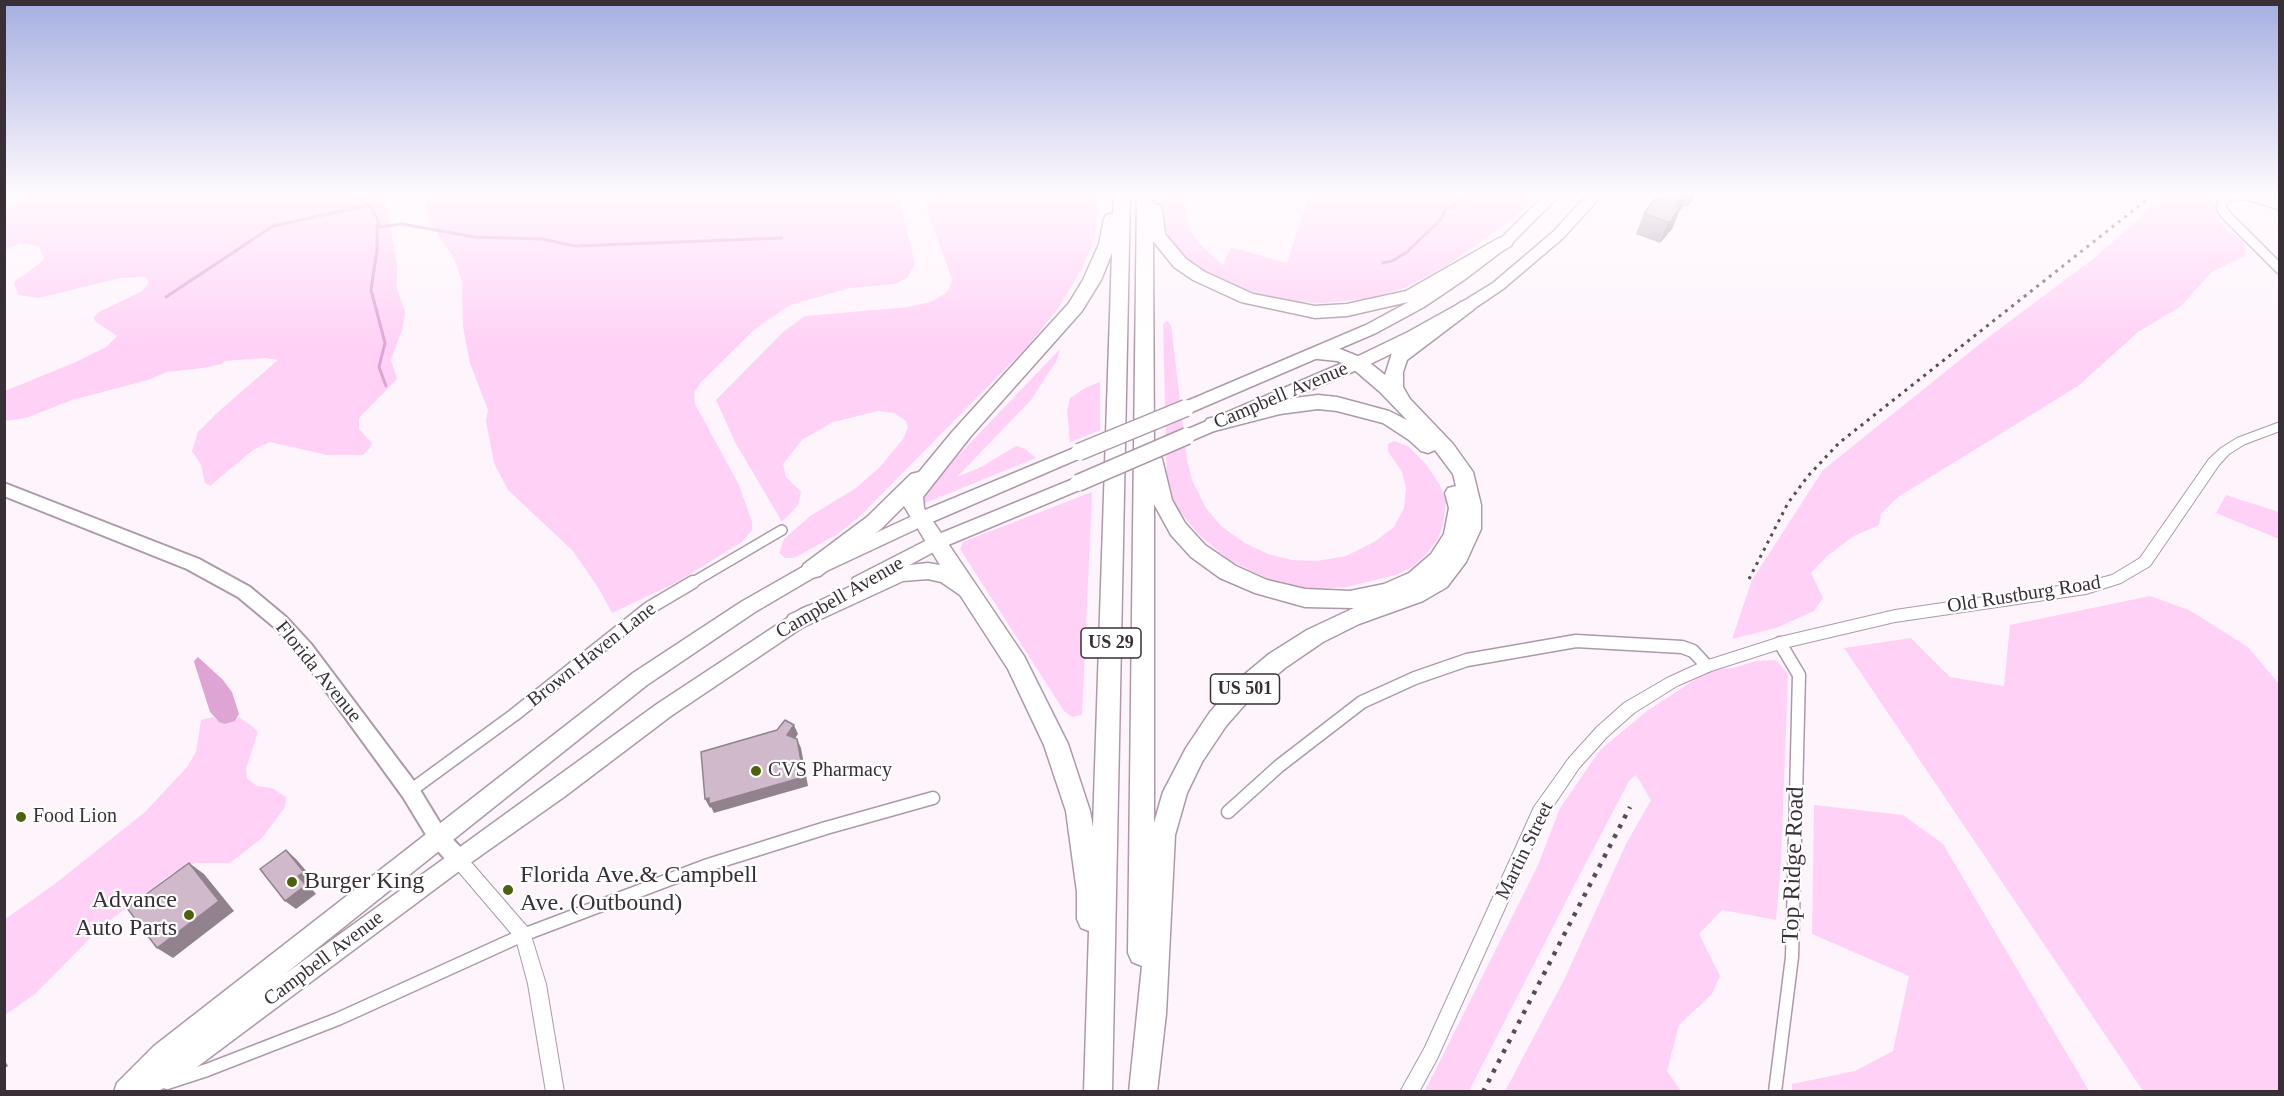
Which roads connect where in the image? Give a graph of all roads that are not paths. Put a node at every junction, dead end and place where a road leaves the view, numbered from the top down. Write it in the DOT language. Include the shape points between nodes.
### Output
graph roads {
  1 [pos="1107,245"];
  2 [pos="1121,245"];
  3 [pos="1145,245"];
  4 [pos="1165,245"];
  5 [pos="1500,245"];
  6 [pos="1501,245"];
  7 [pos="1547,245"];
  8 [pos="2256,245"];
  9 [pos="2280,269"];
  10 [pos="1467,306"];
  11 [pos="1315,354"];
  12 [pos="1358,363"];
  13 [pos="1144,408"];
  14 [pos="1408,409"];
  15 [pos="1214,424"];
  16 [pos="2280,426"];
  17 [pos="968,428"];
  18 [pos="4,489"];
  19 [pos="919,520"];
  20 [pos="782,530"];
  21 [pos="935,543"];
  22 [pos="812,570"];
  23 [pos="973,596"];
  24 [pos="797,621"];
  25 [pos="1780,643"];
  26 [pos="1707,666"];
  27 [pos="411,791"];
  28 [pos="933,798"];
  29 [pos="1228,812"];
  30 [pos="438,837"];
  31 [pos="458,859"];
  32 [pos="523,935"];
  33 [pos="126,1092"];
  34 [pos="132,1092"];
  35 [pos="139,1092"];
  36 [pos="555,1092"];
  37 [pos="1096,1092"];
  38 [pos="1142,1092"];
  39 [pos="1409,1092"];
  40 [pos="1775,1092"];
  1 -- 17 [label="highway" via="1076,306"];
  2 -- 37 [label="highway, US 29"];
  3 -- 13 [label="highway, US 29"];
  4 -- 5 [label="highway" via="1180,263 1199,276 1248,298 1315,312 1347,310 1411,296"];
  6 -- 11 [label="main road, Campbell Avenue" via="1419,303"];
  7 -- 10 [label="main road, Campbell Avenue / US 501"];
  8 -- 9 [label="street"];
  10 -- 12 [label="main road, Campbell Avenue"];
  10 -- 14 [label="highway, US 501" via="1399,357 1394,387"];
  11 -- 12 [label="highway" via="1340,355"];
  11 -- 19 [label="main road, Campbell Avenue, bridge"];
  12 -- 14 [label="highway"];
  12 -- 15 [label="main road, Campbell Avenue"];
  13 -- 15 [label="highway" via="1161,501 1178,529 1213,562 1263,587 1305,598 1350,600 1388,592 1417,579 1438,560 1454,536 1459,508 1442,460 1416,435 1389,418 1359,408 1318,402"];
  13 -- 38 [label="highway, US 29"];
  14 -- 38 [label="highway, US 501" via="1463,472 1471,505 1471,528 1459,556 1439,581 1415,595 1351,618 1277,661 1247,686 1194,755 1175,792 1163,835 1152,1014"];
  15 -- 21 [label="main road, Campbell Avenue, bridge"];
  16 -- 25 [label="street, Old Rustburg Road" via="2225,451 2145,562 2116,579 2086,588 1895,616"];
  17 -- 19 [label="highway" via="913,497"];
  17 -- 22 [label="highway" via="874,523"];
  18 -- 27 [label="main road, Florida Avenue" via="193,564 244,592 305,649"];
  19 -- 21 [label="highway"];
  19 -- 22 [label="main road, Campbell Avenue"];
  20 -- 27 [label="street, Brown Haven Lane" via="649,608"];
  21 -- 23 [label="highway"];
  21 -- 24 [label="main road, Campbell Avenue"];
  22 -- 30 [label="main road, Campbell Avenue" via="640,679"];
  23 -- 24 [label="highway" via="947,574 900,573"];
  23 -- 37 [label="highway" via="1016,663 1056,744 1078,811 1090,892"];
  24 -- 31 [label="main road, Campbell Avenue" via="664,710"];
  25 -- 26 [label="street, Old Rustburg Road"];
  25 -- 40 [label="street, Top Ridge Road" via="1798,675 1792,957"];
  26 -- 29 [label="street" via="1682,646 1576,641 1467,660 1362,702 1279,766"];
  26 -- 39 [label="street, Martin Street" via="1629,708 1574,763 1540,812 1431,1053"];
  27 -- 30 [label="main road, Florida Avenue"];
  28 -- 32 [label="street" via="705,866"];
  30 -- 31 [label="main road, Florida Avenue"];
  30 -- 33 [label="main road, Campbell Avenue" via="162,1054"];
  31 -- 32 [label="street, Florida Avenue"];
  31 -- 34 [label="main road, Campbell Avenue" via="181,1065"];
  32 -- 35 [label="street" via="338,1019"];
  32 -- 36 [label="street" via="537,984"];
}
